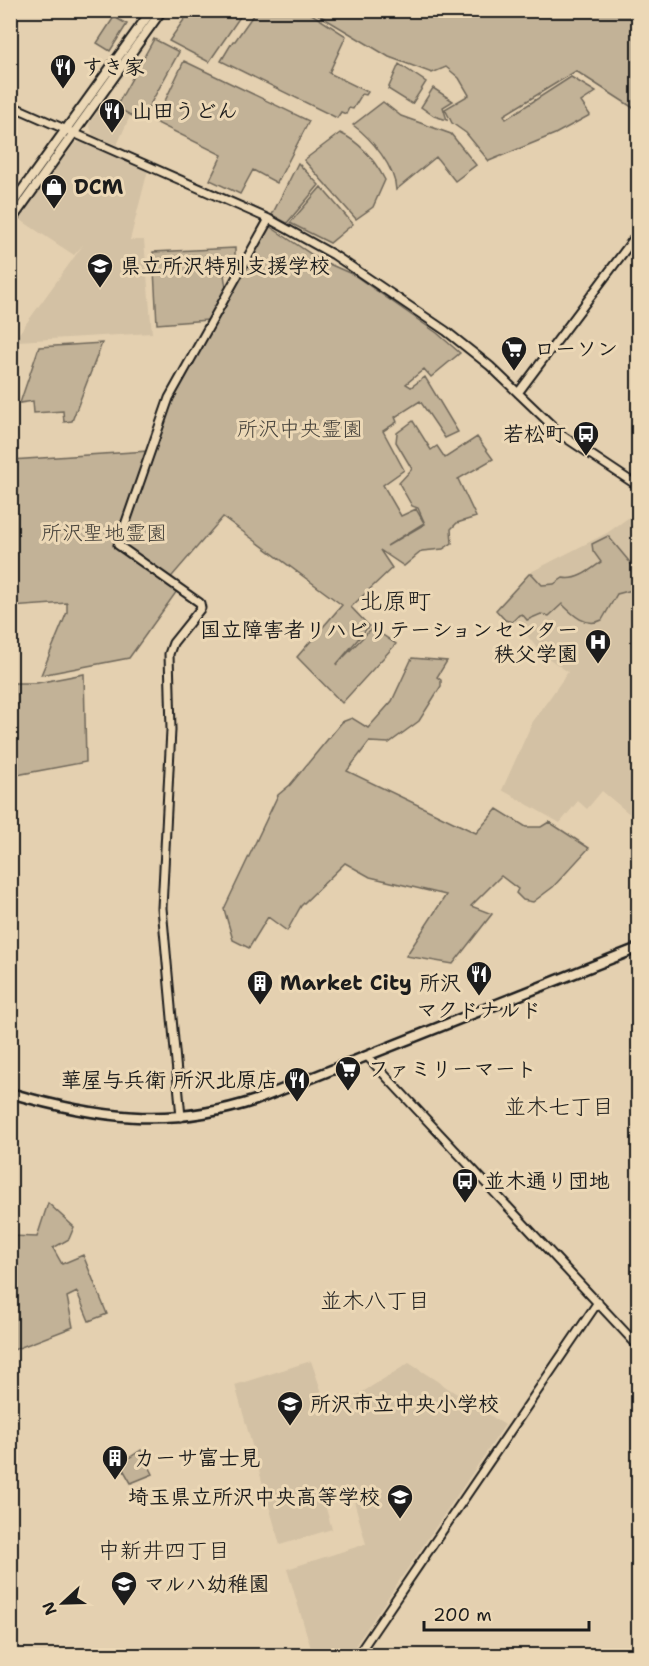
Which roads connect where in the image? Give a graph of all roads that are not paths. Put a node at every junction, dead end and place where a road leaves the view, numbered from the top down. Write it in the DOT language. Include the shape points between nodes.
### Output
graph roads {
  1 [pos="153,10"];
  2 [pos="162,10"];
  3 [pos="10,105"];
  4 [pos="66,130"];
  5 [pos="75,133"];
  6 [pos="10,207"];
  7 [pos="268,219"];
  8 [pos="10,222"];
  9 [pos="639,233"];
  10 [pos="518,393"];
  11 [pos="639,486"];
  12 [pos="639,948"];
  13 [pos="367,1056"];
  14 [pos="10,1093"];
  15 [pos="181,1117"];
  16 [pos="598,1302"];
  17 [pos="639,1346"];
  18 [pos="357,1656"];
  1 -- 4 [label="main road"];
  2 -- 5 [label="main road"];
  3 -- 4 [label="street"];
  4 -- 5 [label="street"];
  4 -- 6 [label="main road"];
  5 -- 7 [label="street"];
  5 -- 8 [label="main road"];
  7 -- 10 [label="street" via="350,265 446,331"];
  7 -- 15 [label="street" via="169,398 117,545 200,603 201,608 169,654 171,730 162,908"];
  9 -- 10 [label="street"];
  10 -- 11 [label="street" via="574,445"];
  12 -- 13 [label="main road"];
  13 -- 15 [label="main road" via="245,1104"];
  13 -- 16 [label="street"];
  14 -- 15 [label="main road" via="113,1117"];
  16 -- 17 [label="street"];
  16 -- 18 [label="street"];
}
